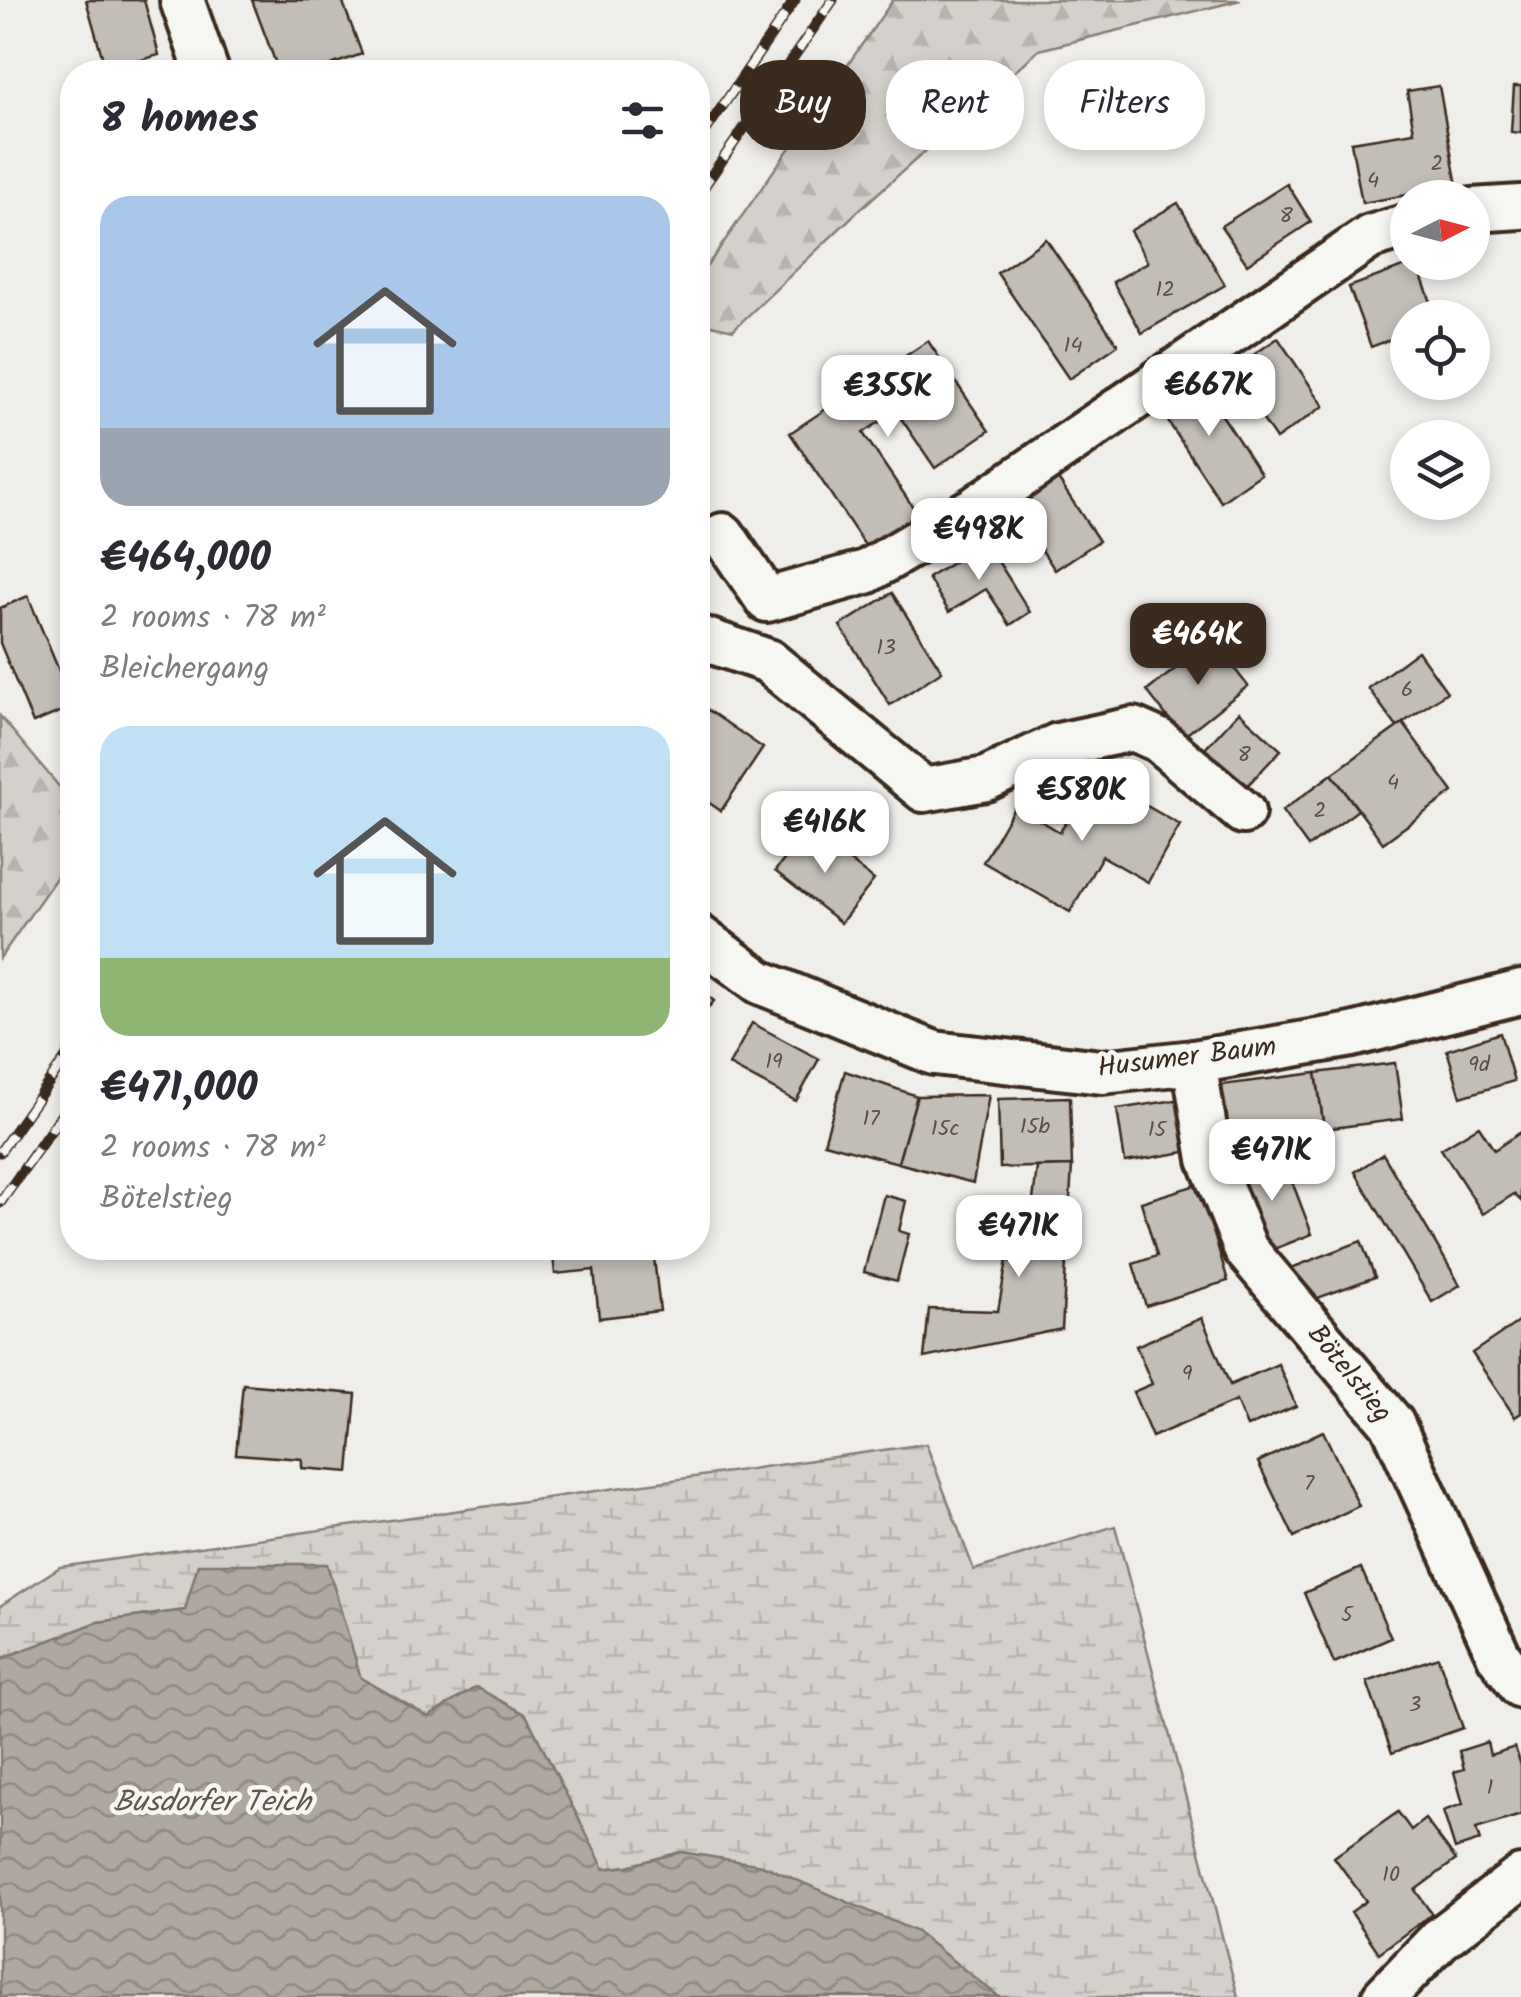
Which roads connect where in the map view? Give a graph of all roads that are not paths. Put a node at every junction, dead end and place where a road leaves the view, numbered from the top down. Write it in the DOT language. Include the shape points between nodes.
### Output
graph roads {
  1 [pos="182,0"];
  2 [pos="202,60"];
  3 [pos="1521,208"];
  4 [pos="1490,209"];
  5 [pos="1390,231"];
  6 [pos="722,535"];
  7 [pos="710,641"];
  8 [pos="1244,812"];
  9 [pos="710,945"];
  10 [pos="1521,992"];
  11 [pos="1194,1062"];
  12 [pos="1521,1686"];
  13 [pos="1521,1877"];
  14 [pos="1384,1997"];
  1 -- 2 [label="street"];
  3 -- 4 [label="street"];
  5 -- 6 [label="street" via="1370,237 975,508 866,572 767,600"];
  7 -- 8 [label="street" via="768,661 924,790 986,779 1058,745 1132,730 1158,740"];
  9 -- 11 [label="street, Husumer Baum" via="760,982 934,1053 1102,1072"];
  10 -- 11 [label="street, Husumer Baum" via="1352,1035"];
  11 -- 12 [label="street, Bötelstieg" via="1210,1158 1246,1250 1392,1423 1499,1656"];
  13 -- 14 [label="street" via="1440,1939"];
}
